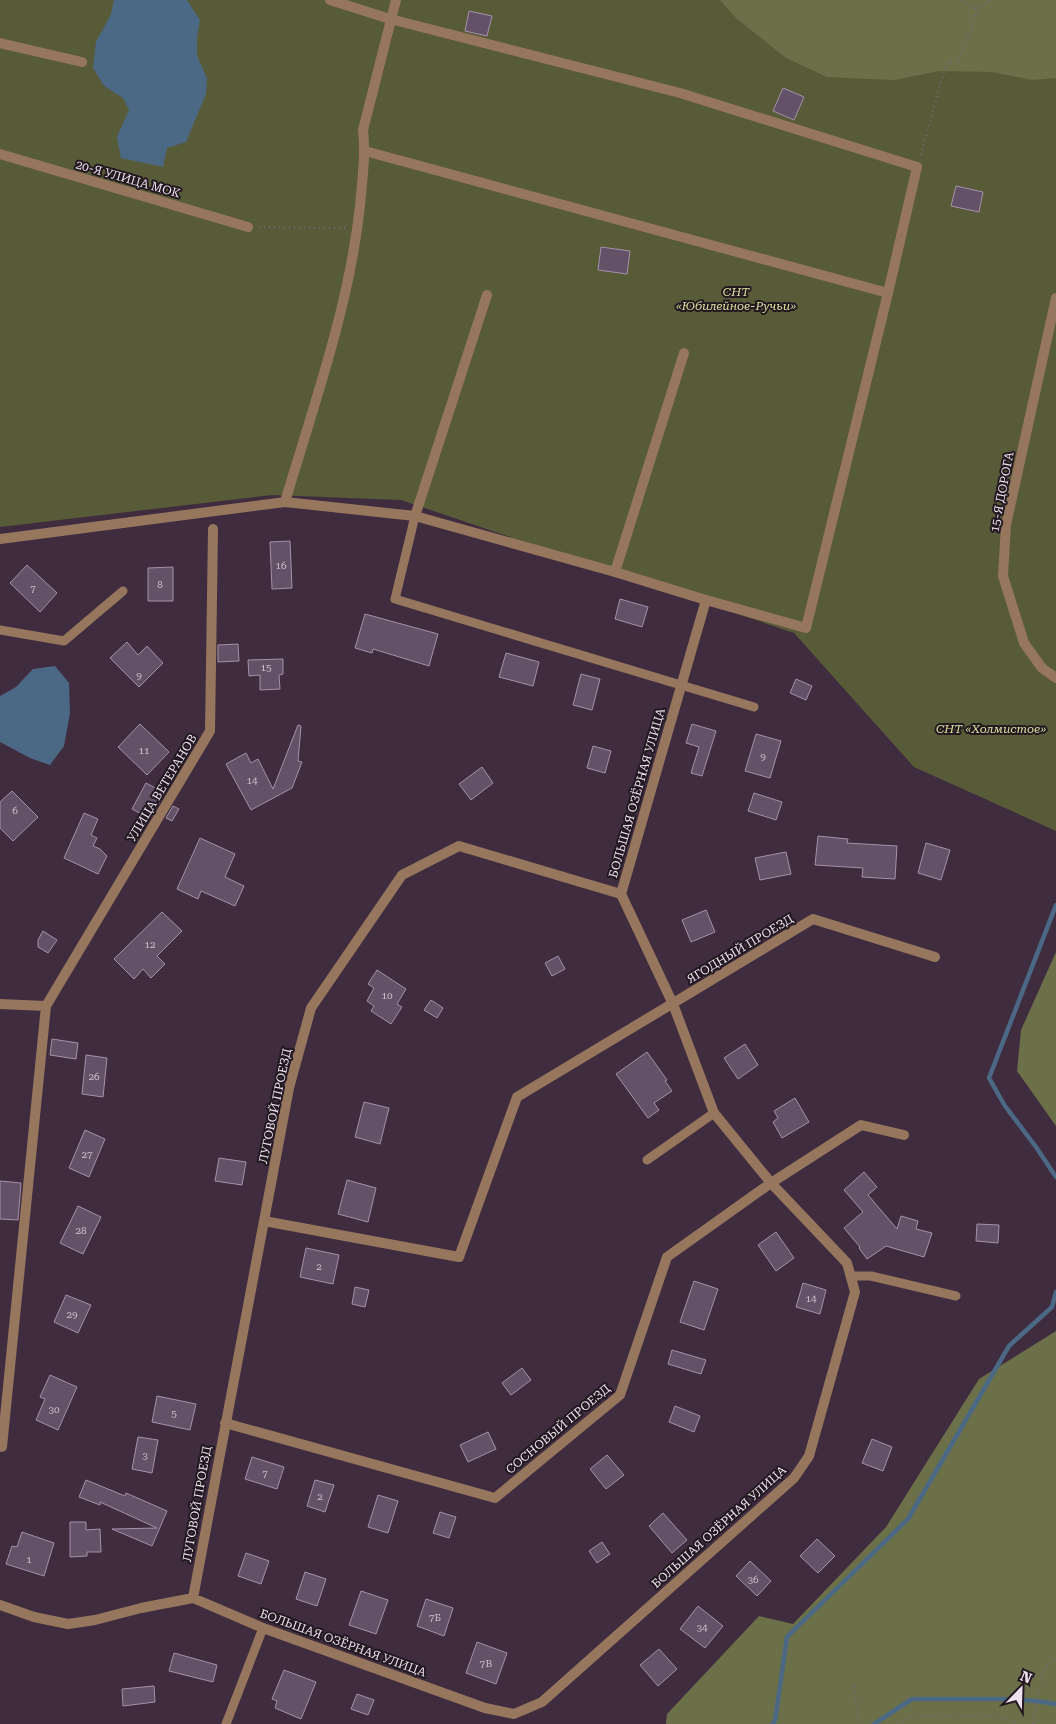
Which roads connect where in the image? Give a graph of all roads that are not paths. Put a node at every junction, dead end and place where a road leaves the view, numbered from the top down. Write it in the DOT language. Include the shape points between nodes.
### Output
graph roads {
  1 [pos="330,0"];
  2 [pos="396,0"];
  3 [pos="390,19"];
  4 [pos="0,43"];
  5 [pos="82,62"];
  6 [pos="366,151"];
  7 [pos="0,154"];
  8 [pos="248,227"];
  9 [pos="888,293"];
  10 [pos="487,295"];
  11 [pos="1056,298"];
  12 [pos="684,354"];
  13 [pos="285,502"];
  14 [pos="415,516"];
  15 [pos="213,529"];
  16 [pos="0,539"];
  17 [pos="615,572"];
  18 [pos="123,591"];
  19 [pos="706,600"];
  20 [pos="0,630"];
  21 [pos="1056,678"];
  22 [pos="681,686"];
  23 [pos="754,707"];
  24 [pos="621,894"];
  25 [pos="935,957"];
  26 [pos="0,1004"];
  27 [pos="673,1004"];
  28 [pos="46,1006"];
  29 [pos="714,1113"];
  30 [pos="904,1135"];
  31 [pos="647,1160"];
  32 [pos="771,1183"];
  33 [pos="264,1221"];
  34 [pos="851,1276"];
  35 [pos="956,1296"];
  36 [pos="225,1423"];
  37 [pos="2,1447"];
  38 [pos="193,1598"];
  39 [pos="0,1605"];
  40 [pos="263,1628"];
  41 [pos="226,1724"];
  1 -- 3 [label="street"];
  2 -- 3 [label="street"];
  3 -- 6 [label="street" via="362,130"];
  3 -- 9 [label="street" via="680,93 917,167"];
  4 -- 5 [label="street"];
  6 -- 9 [label="street"];
  6 -- 13 [label="street" via="345,298"];
  7 -- 8 [label="street, 20-Я УЛИЦА МОК"];
  9 -- 19 [label="street" via="806,628"];
  10 -- 14 [label="street"];
  11 -- 21 [label="street, 15-Я ДОРОГА" via="1006,525 1003,576 1024,643 1042,668"];
  12 -- 17 [label="street"];
  13 -- 14 [label="street"];
  13 -- 16 [label="street"];
  14 -- 17 [label="street"];
  14 -- 22 [label="lane" via="395,599"];
  15 -- 28 [label="street, УЛИЦА ВЕТЕРАНОВ" via="210,731"];
  17 -- 19 [label="street"];
  18 -- 20 [label="lane" via="64,640"];
  19 -- 22 [label="street, БОЛЬШАЯ ОЗЁРНАЯ УЛИЦА"];
  22 -- 23 [label="lane"];
  22 -- 24 [label="street, БОЛЬШАЯ ОЗЁРНАЯ УЛИЦА"];
  24 -- 27 [label="street, БОЛЬШАЯ ОЗЁРНАЯ УЛИЦА"];
  24 -- 33 [label="street, ЛУГОВОЙ ПРОЕЗД" via="459,846 402,875 311,1008 289,1088"];
  25 -- 27 [label="street, ЯГОДНЫЙ ПРОЕЗД" via="813,919"];
  26 -- 28 [label="street"];
  27 -- 29 [label="street, БОЛЬШАЯ ОЗЁРНАЯ УЛИЦА"];
  27 -- 33 [label="street, ЯГОДНЫЙ ПРОЕЗД" via="517,1097 459,1256"];
  28 -- 37 [label="street, УЛИЦА ВЕТЕРАНОВ"];
  29 -- 31 [label="lane"];
  29 -- 32 [label="street, БОЛЬШАЯ ОЗЁРНАЯ УЛИЦА"];
  30 -- 32 [label="street, СОСНОВЫЙ ПРОЕЗД" via="861,1125"];
  32 -- 34 [label="street, БОЛЬШАЯ ОЗЁРНАЯ УЛИЦА" via="847,1263"];
  32 -- 36 [label="street, СОСНОВЫЙ ПРОЕЗД" via="667,1257 620,1396 495,1498"];
  33 -- 36 [label="street, ЛУГОВОЙ ПРОЕЗД"];
  34 -- 35 [label="lane" via="871,1276"];
  34 -- 40 [label="street, БОЛЬШАЯ ОЗЁРНАЯ УЛИЦА" via="855,1292 853,1301 809,1456 794,1478 542,1702 514,1714 485,1708"];
  36 -- 38 [label="street, ЛУГОВОЙ ПРОЕЗД"];
  38 -- 39 [label="street" via="68,1624"];
  38 -- 40 [label="street, БОЛЬШАЯ ОЗЁРНАЯ УЛИЦА"];
  40 -- 41 [label="lane"];
}
